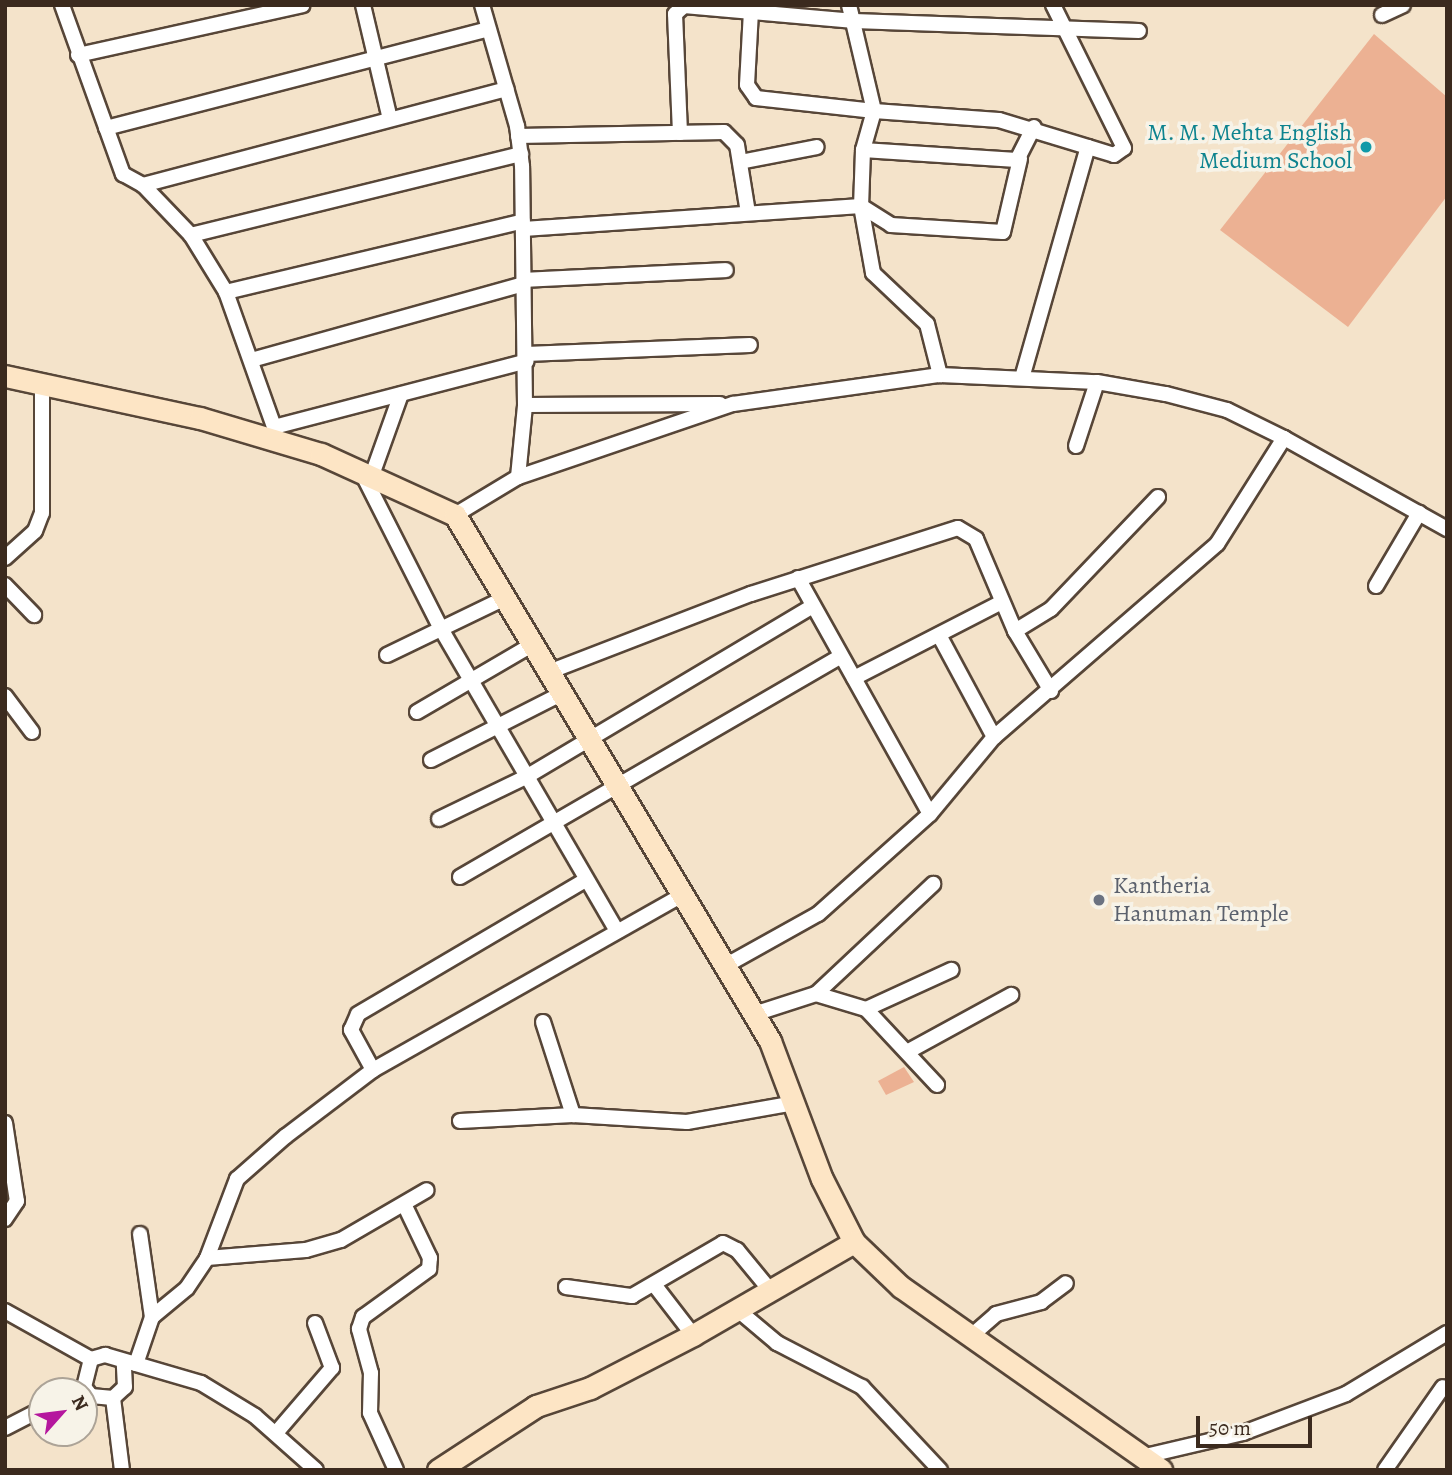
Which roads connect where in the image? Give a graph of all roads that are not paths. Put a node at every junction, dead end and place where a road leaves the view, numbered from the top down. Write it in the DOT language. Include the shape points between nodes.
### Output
graph roads {
  1 [pos="62,5"];
  2 [pos="303,5"];
  3 [pos="363,5"];
  4 [pos="482,5"];
  5 [pos="849,5"];
  6 [pos="1053,5"];
  7 [pos="1403,5"];
  8 [pos="751,11"];
  9 [pos="1382,15"];
  10 [pos="854,20"];
  11 [pos="1064,28"];
  12 [pos="488,29"];
  13 [pos="1139,31"];
  14 [pos="78,55"];
  15 [pos="376,57"];
  16 [pos="508,89"];
  17 [pos="874,111"];
  18 [pos="390,119"];
  19 [pos="1034,127"];
  20 [pos="106,128"];
  21 [pos="680,133"];
  22 [pos="519,136"];
  23 [pos="817,147"];
  24 [pos="1088,147"];
  25 [pos="863,150"];
  26 [pos="521,154"];
  27 [pos="1020,159"];
  28 [pos="740,162"];
  29 [pos="143,186"];
  30 [pos="861,206"];
  31 [pos="748,213"];
  32 [pos="523,225"];
  33 [pos="191,235"];
  34 [pos="726,270"];
  35 [pos="524,282"];
  36 [pos="226,292"];
  37 [pos="750,345"];
  38 [pos="526,357"];
  39 [pos="255,359"];
  40 [pos="940,375"];
  41 [pos="5,376"];
  42 [pos="1022,378"];
  43 [pos="1097,382"];
  44 [pos="42,384"];
  45 [pos="401,394"];
  46 [pos="733,404"];
  47 [pos="525,405"];
  48 [pos="275,434"];
  49 [pos="1284,438"];
  50 [pos="1076,446"];
  51 [pos="367,475"];
  52 [pos="518,477"];
  53 [pos="1158,497"];
  54 [pos="1419,513"];
  55 [pos="455,515"];
  56 [pos="1447,529"];
  57 [pos="5,558"];
  58 [pos="798,578"];
  59 [pos="5,585"];
  60 [pos="1376,586"];
  61 [pos="503,599"];
  62 [pos="1002,602"];
  63 [pos="813,606"];
  64 [pos="34,615"];
  65 [pos="440,628"];
  66 [pos="1015,631"];
  67 [pos="939,635"];
  68 [pos="530,646"];
  69 [pos="387,655"];
  70 [pos="840,657"];
  71 [pos="546,673"];
  72 [pos="854,678"];
  73 [pos="471,679"];
  74 [pos="1051,691"];
  75 [pos="559,695"];
  76 [pos="5,696"];
  77 [pos="417,712"];
  78 [pos="498,727"];
  79 [pos="32,732"];
  80 [pos="994,737"];
  81 [pos="586,742"];
  82 [pos="431,760"];
  83 [pos="526,777"];
  84 [pos="615,788"];
  85 [pos="930,814"];
  86 [pos="439,819"];
  87 [pos="553,825"];
  88 [pos="460,877"];
  89 [pos="584,881"];
  90 [pos="933,884"];
  91 [pos="681,895"];
  92 [pos="617,931"];
  93 [pos="725,966"];
  94 [pos="951,971"];
  95 [pos="816,994"];
  96 [pos="1011,995"];
  97 [pos="866,1009"];
  98 [pos="754,1014"];
  99 [pos="543,1022"];
  100 [pos="907,1052"];
  101 [pos="373,1070"];
  102 [pos="937,1085"];
  103 [pos="795,1103"];
  104 [pos="573,1115"];
  105 [pos="460,1121"];
  106 [pos="5,1123"];
  107 [pos="427,1190"];
  108 [pos="405,1206"];
  109 [pos="5,1219"];
  110 [pos="140,1234"];
  111 [pos="853,1242"];
  112 [pos="207,1258"];
  113 [pos="1066,1283"];
  114 [pos="566,1287"];
  115 [pos="656,1287"];
  116 [pos="770,1290"];
  117 [pos="5,1311"];
  118 [pos="739,1311"];
  119 [pos="152,1317"];
  120 [pos="315,1323"];
  121 [pos="1447,1333"];
  122 [pos="693,1335"];
  123 [pos="970,1337"];
  124 [pos="91,1359"];
  125 [pos="130,1365"];
  126 [pos="84,1377"];
  127 [pos="1446,1385"];
  128 [pos="98,1397"];
  129 [pos="113,1398"];
  130 [pos="28,1416"];
  131 [pos="5,1428"];
  132 [pos="276,1433"];
  133 [pos="1142,1457"];
  134 [pos="447,1467"];
  135 [pos="122,1470"];
  136 [pos="316,1470"];
  137 [pos="396,1470"];
  138 [pos="940,1470"];
  139 [pos="1161,1470"];
  140 [pos="1385,1470"];
  1 -- 14 [label="street"];
  2 -- 14 [label="street"];
  3 -- 15 [label="street"];
  4 -- 12 [label="street"];
  5 -- 10 [label="street"];
  6 -- 11 [label="street"];
  7 -- 9 [label="street"];
  8 -- 10 [label="street"];
  8 -- 17 [label="street" via="747,85 756,98"];
  8 -- 21 [label="street" via="684,6 676,14"];
  10 -- 11 [label="street"];
  10 -- 17 [label="street"];
  11 -- 13 [label="street"];
  11 -- 24 [label="street" via="1124,148 1114,155"];
  12 -- 15 [label="street"];
  12 -- 16 [label="street"];
  14 -- 20 [label="street"];
  15 -- 18 [label="street"];
  15 -- 20 [label="street"];
  16 -- 18 [label="street"];
  16 -- 22 [label="street"];
  17 -- 19 [label="street"];
  17 -- 25 [label="street"];
  18 -- 29 [label="street"];
  19 -- 24 [label="street"];
  19 -- 27 [label="street"];
  20 -- 29 [label="street" via="123,174"];
  21 -- 22 [label="street"];
  21 -- 28 [label="street" via="724,132 737,145"];
  22 -- 26 [label="street"];
  23 -- 28 [label="street"];
  24 -- 42 [label="street"];
  25 -- 27 [label="street"];
  25 -- 30 [label="street"];
  26 -- 32 [label="street"];
  26 -- 33 [label="street"];
  27 -- 30 [label="street" via="1003,232 891,225"];
  28 -- 31 [label="street"];
  29 -- 33 [label="street"];
  30 -- 31 [label="street"];
  30 -- 40 [label="street" via="873,273 927,324"];
  31 -- 32 [label="street"];
  32 -- 35 [label="street"];
  32 -- 36 [label="street"];
  33 -- 36 [label="street"];
  34 -- 35 [label="street"];
  35 -- 38 [label="street"];
  35 -- 39 [label="street"];
  36 -- 39 [label="street"];
  37 -- 38 [label="street"];
  38 -- 45 [label="street"];
  38 -- 47 [label="street"];
  39 -- 48 [label="street"];
  40 -- 42 [label="street"];
  40 -- 46 [label="street"];
  41 -- 44 [label="main road"];
  42 -- 43 [label="street"];
  43 -- 49 [label="street" via="1227,410"];
  43 -- 50 [label="street"];
  44 -- 48 [label="main road"];
  44 -- 57 [label="street" via="42,513 35,531"];
  45 -- 48 [label="street"];
  45 -- 51 [label="street"];
  46 -- 47 [label="street"];
  46 -- 52 [label="street"];
  47 -- 52 [label="street"];
  48 -- 51 [label="main road"];
  49 -- 54 [label="street"];
  49 -- 74 [label="street" via="1217,544"];
  51 -- 55 [label="main road"];
  51 -- 65 [label="street"];
  52 -- 55 [label="street"];
  53 -- 66 [label="street" via="1051,609"];
  54 -- 56 [label="street"];
  54 -- 60 [label="street"];
  55 -- 61 [label="main road"];
  58 -- 62 [label="street" via="958,528 976,539"];
  58 -- 63 [label="street"];
  58 -- 71 [label="street"];
  59 -- 64 [label="street"];
  61 -- 65 [label="street"];
  61 -- 68 [label="main road"];
  62 -- 66 [label="street"];
  62 -- 67 [label="street"];
  63 -- 70 [label="street"];
  63 -- 81 [label="street"];
  65 -- 69 [label="street"];
  65 -- 73 [label="street"];
  66 -- 74 [label="street"];
  67 -- 72 [label="street"];
  67 -- 80 [label="street"];
  68 -- 71 [label="main road"];
  68 -- 73 [label="street"];
  70 -- 72 [label="street"];
  70 -- 84 [label="street"];
  71 -- 75 [label="main road"];
  72 -- 85 [label="street"];
  73 -- 77 [label="street"];
  73 -- 78 [label="street"];
  74 -- 80 [label="street"];
  75 -- 78 [label="street"];
  75 -- 81 [label="main road"];
  76 -- 79 [label="street"];
  78 -- 82 [label="street"];
  78 -- 83 [label="street"];
  80 -- 85 [label="street"];
  81 -- 83 [label="street"];
  81 -- 84 [label="main road"];
  83 -- 86 [label="street"];
  83 -- 87 [label="street"];
  84 -- 87 [label="street"];
  84 -- 91 [label="main road"];
  85 -- 93 [label="street" via="818,914"];
  87 -- 88 [label="street"];
  87 -- 89 [label="street"];
  89 -- 92 [label="street"];
  89 -- 101 [label="street" via="358,1014 351,1030"];
  90 -- 95 [label="street"];
  91 -- 92 [label="street"];
  91 -- 93 [label="main road"];
  92 -- 101 [label="street"];
  93 -- 98 [label="main road"];
  94 -- 97 [label="street"];
  95 -- 97 [label="street"];
  95 -- 98 [label="street"];
  96 -- 100 [label="street"];
  97 -- 100 [label="street"];
  98 -- 103 [label="main road"];
  99 -- 104 [label="street"];
  100 -- 102 [label="street"];
  101 -- 112 [label="street" via="237,1179"];
  103 -- 104 [label="street" via="687,1122"];
  103 -- 111 [label="main road"];
  104 -- 105 [label="street"];
  106 -- 109 [label="street" via="17,1201"];
  107 -- 108 [label="street"];
  108 -- 112 [label="street" via="306,1250"];
  108 -- 137 [label="street" via="430,1258 429,1269 363,1317 359,1329 371,1373 370,1412"];
  110 -- 119 [label="street"];
  111 -- 116 [label="main road"];
  111 -- 123 [label="main road" via="901,1287"];
  112 -- 119 [label="street" via="187,1288"];
  113 -- 123 [label="street" via="1041,1302 996,1314"];
  114 -- 115 [label="street" via="617,1297"];
  115 -- 116 [label="street" via="723,1243 737,1250"];
  115 -- 122 [label="street"];
  116 -- 118 [label="main road"];
  117 -- 124 [label="street"];
  118 -- 122 [label="main road"];
  118 -- 138 [label="street" via="777,1343 862,1387"];
  119 -- 125 [label="street"];
  120 -- 132 [label="street" via="332,1368"];
  121 -- 133 [label="street" via="1346,1394 1243,1433"];
  122 -- 134 [label="main road" via="590,1388 536,1406"];
  123 -- 133 [label="main road"];
  124 -- 125 [label="street" via="105,1355"];
  124 -- 126 [label="street"];
  125 -- 129 [label="street" via="125,1387"];
  125 -- 132 [label="street" via="201,1383"];
  127 -- 140 [label="street"];
  128 -- 129 [label="street"];
  129 -- 135 [label="street"];
  130 -- 131 [label="street"];
  132 -- 136 [label="street"];
  133 -- 139 [label="main road"];
}
